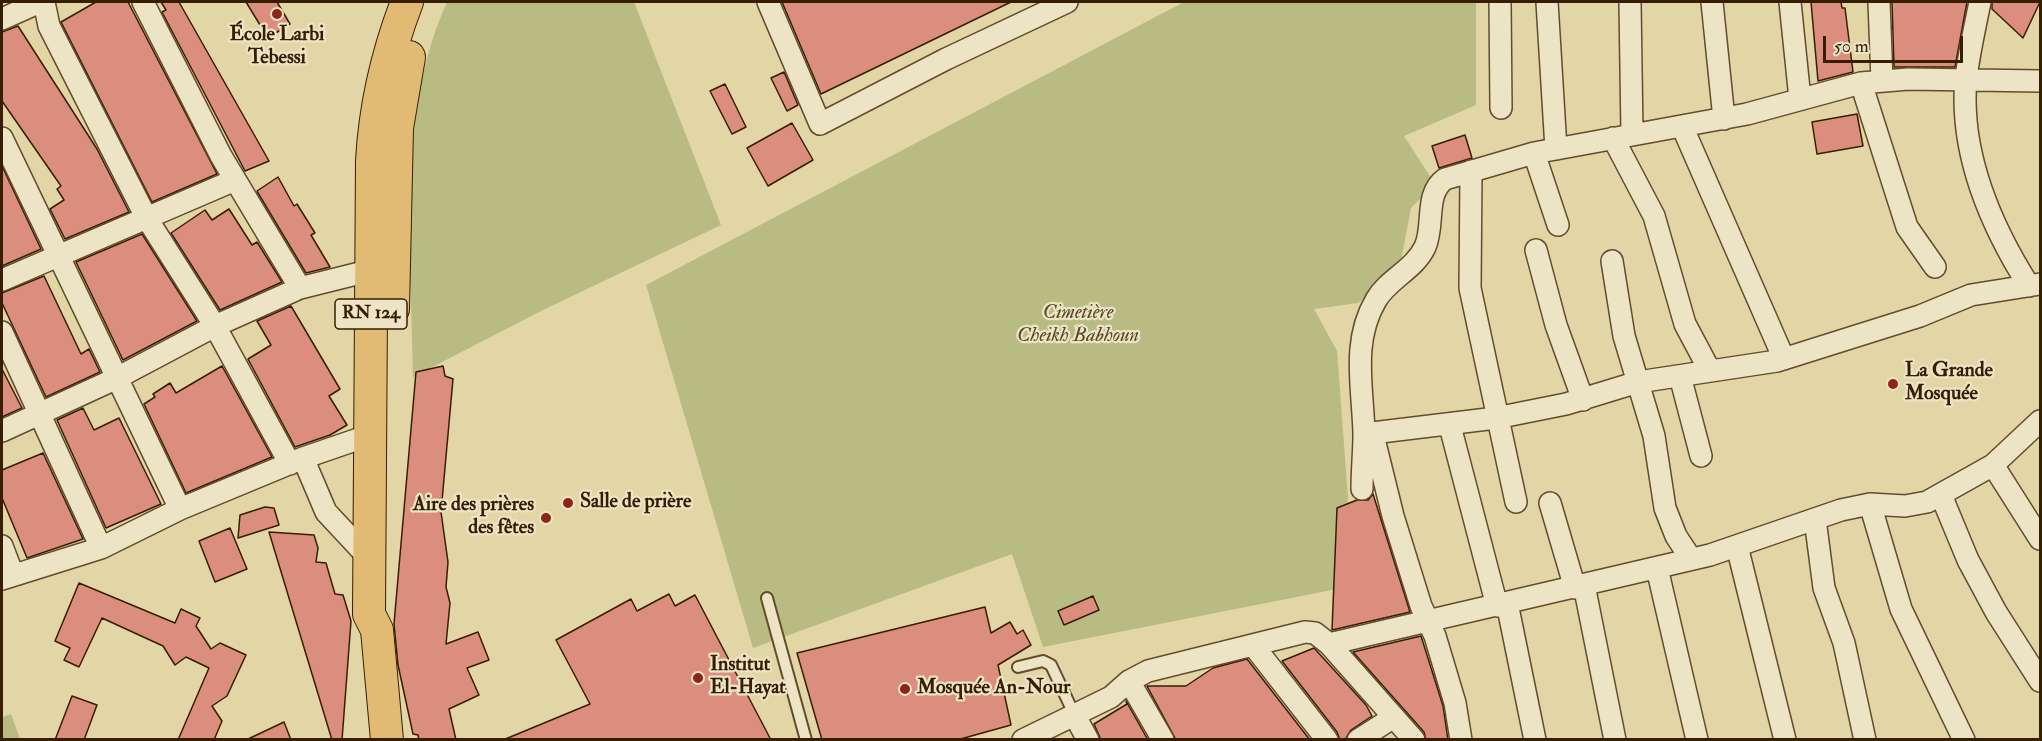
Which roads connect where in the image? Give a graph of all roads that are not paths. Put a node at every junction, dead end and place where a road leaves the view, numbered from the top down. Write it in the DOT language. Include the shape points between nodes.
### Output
graph roads {
  1 [pos="42,2"];
  2 [pos="144,2"];
  3 [pos="407,2"];
  4 [pos="429,2"];
  5 [pos="768,2"];
  6 [pos="1067,2"];
  7 [pos="1500,2"];
  8 [pos="1547,2"];
  9 [pos="1630,2"];
  10 [pos="1712,2"];
  11 [pos="1790,2"];
  12 [pos="1879,2"];
  13 [pos="1980,2"];
  14 [pos="2,19"];
  15 [pos="1966,80"];
  16 [pos="2040,81"];
  17 [pos="1872,82"];
  18 [pos="1800,99"];
  19 [pos="1501,108"];
  20 [pos="1724,119"];
  21 [pos="1682,126"];
  22 [pos="1623,137"];
  23 [pos="2,138"];
  24 [pos="1556,149"];
  25 [pos="1533,153"];
  26 [pos="1471,171"];
  27 [pos="235,180"];
  28 [pos="146,217"];
  29 [pos="1558,225"];
  30 [pos="1536,250"];
  31 [pos="56,255"];
  32 [pos="1612,261"];
  33 [pos="383,264"];
  34 [pos="1935,267"];
  35 [pos="2,280"];
  36 [pos="2035,285"];
  37 [pos="300,288"];
  38 [pos="215,326"];
  39 [pos="2,332"];
  40 [pos="1784,359"];
  41 [pos="1710,372"];
  42 [pos="1680,376"];
  43 [pos="115,380"];
  44 [pos="1638,382"];
  45 [pos="1583,400"];
  46 [pos="41,414"];
  47 [pos="1496,418"];
  48 [pos="2040,422"];
  49 [pos="1450,426"];
  50 [pos="2,431"];
  51 [pos="370,435"];
  52 [pos="1368,435"];
  53 [pos="1701,456"];
  54 [pos="296,461"];
  55 [pos="1993,465"];
  56 [pos="1362,489"];
  57 [pos="1941,495"];
  58 [pos="1516,502"];
  59 [pos="1550,503"];
  60 [pos="1870,504"];
  61 [pos="180,509"];
  62 [pos="1815,519"];
  63 [pos="2038,530"];
  64 [pos="2,546"];
  65 [pos="1737,546"];
  66 [pos="101,548"];
  67 [pos="368,557"];
  68 [pos="1691,560"];
  69 [pos="1657,568"];
  70 [pos="7,577"];
  71 [pos="1579,586"];
  72 [pos="767,598"];
  73 [pos="1502,605"];
  74 [pos="1427,621"];
  75 [pos="377,630"];
  76 [pos="1329,644"];
  77 [pos="1253,645"];
  78 [pos="1018,667"];
  79 [pos="1130,681"];
  80 [pos="2040,681"];
  81 [pos="1075,716"];
  82 [pos="1394,717"];
  83 [pos="387,740"];
  84 [pos="806,740"];
  85 [pos="1023,740"];
  86 [pos="1088,740"];
  87 [pos="1163,740"];
  88 [pos="1327,740"];
  89 [pos="1359,740"];
  90 [pos="1414,740"];
  91 [pos="1461,740"];
  92 [pos="1535,740"];
  93 [pos="1615,740"];
  94 [pos="1697,740"];
  95 [pos="1785,740"];
  96 [pos="1865,740"];
  97 [pos="1964,740"];
  1 -- 14 [label="street"];
  1 -- 28 [label="street" via="49,26"];
  2 -- 27 [label="street"];
  3 -- 33 [label="main road, RN 124" via="386,63 374,128"];
  4 -- 33 [label="main road, RN 124" via="414,39 400,98"];
  5 -- 6 [label="street" via="820,124"];
  7 -- 19 [label="street"];
  8 -- 24 [label="street"];
  9 -- 22 [label="street"];
  10 -- 20 [label="street"];
  11 -- 18 [label="street"];
  12 -- 17 [label="street"];
  13 -- 15 [label="street"];
  15 -- 16 [label="street"];
  15 -- 17 [label="street"];
  15 -- 36 [label="street" via="1969,138 1977,178 1996,226"];
  17 -- 18 [label="street"];
  17 -- 34 [label="street" via="1907,227"];
  18 -- 20 [label="street"];
  20 -- 21 [label="street"];
  21 -- 22 [label="street"];
  21 -- 40 [label="street"];
  22 -- 24 [label="street"];
  22 -- 41 [label="street" via="1654,216 1685,324"];
  23 -- 31 [label="street"];
  24 -- 25 [label="street"];
  25 -- 26 [label="street"];
  25 -- 29 [label="street"];
  26 -- 47 [label="street" via="1470,288"];
  26 -- 52 [label="street" via="1439,183 1426,244 1418,259 1377,298 1367,319 1360,346"];
  27 -- 28 [label="street"];
  27 -- 37 [label="street"];
  28 -- 31 [label="street"];
  28 -- 38 [label="street"];
  30 -- 45 [label="street" via="1556,325"];
  31 -- 35 [label="street"];
  31 -- 43 [label="street"];
  32 -- 44 [label="street" via="1624,336"];
  33 -- 37 [label="street"];
  33 -- 51 [label="main road, RN 124"];
  33 -- 75 [label="main road, RN 124" via="383,612"];
  36 -- 40 [label="street" via="1971,295 1920,316"];
  37 -- 38 [label="street"];
  38 -- 43 [label="street"];
  38 -- 54 [label="street"];
  39 -- 46 [label="street"];
  40 -- 41 [label="street"];
  41 -- 42 [label="street"];
  42 -- 44 [label="street"];
  42 -- 53 [label="street"];
  43 -- 46 [label="street"];
  43 -- 61 [label="street"];
  44 -- 45 [label="street"];
  44 -- 68 [label="street" via="1654,436 1665,508"];
  45 -- 47 [label="street"];
  46 -- 50 [label="street"];
  46 -- 66 [label="street"];
  47 -- 49 [label="street"];
  47 -- 58 [label="street"];
  48 -- 55 [label="street"];
  49 -- 52 [label="street"];
  49 -- 73 [label="street"];
  51 -- 54 [label="street"];
  51 -- 67 [label="main road, RN 124"];
  52 -- 56 [label="street"];
  52 -- 74 [label="street"];
  54 -- 61 [label="street"];
  54 -- 67 [label="street" via="326,512"];
  55 -- 57 [label="street"];
  55 -- 63 [label="street"];
  57 -- 60 [label="street" via="1905,506"];
  57 -- 80 [label="street" via="1968,560"];
  59 -- 71 [label="street"];
  60 -- 62 [label="street"];
  60 -- 97 [label="street" via="1901,609"];
  61 -- 66 [label="street"];
  62 -- 65 [label="street"];
  62 -- 96 [label="street" via="1824,588 1844,643"];
  64 -- 70 [label="street"];
  65 -- 68 [label="street"];
  65 -- 95 [label="street"];
  66 -- 70 [label="street"];
  67 -- 75 [label="main road, RN 124" via="369,614"];
  68 -- 69 [label="street"];
  69 -- 71 [label="street"];
  69 -- 94 [label="street"];
  71 -- 73 [label="street"];
  71 -- 93 [label="street"];
  72 -- 84 [label="lane"];
  73 -- 74 [label="street"];
  73 -- 92 [label="street"];
  74 -- 76 [label="street"];
  74 -- 91 [label="street" via="1455,703"];
  75 -- 83 [label="main road, RN 124"];
  76 -- 77 [label="street" via="1315,633 1305,632"];
  76 -- 82 [label="street"];
  77 -- 79 [label="street" via="1148,671"];
  77 -- 88 [label="street"];
  78 -- 81 [label="lane" via="1043,661 1051,665"];
  79 -- 81 [label="street" via="1111,697"];
  79 -- 87 [label="street"];
  81 -- 85 [label="street"];
  81 -- 86 [label="street"];
  82 -- 89 [label="street"];
  82 -- 90 [label="street"];
}
